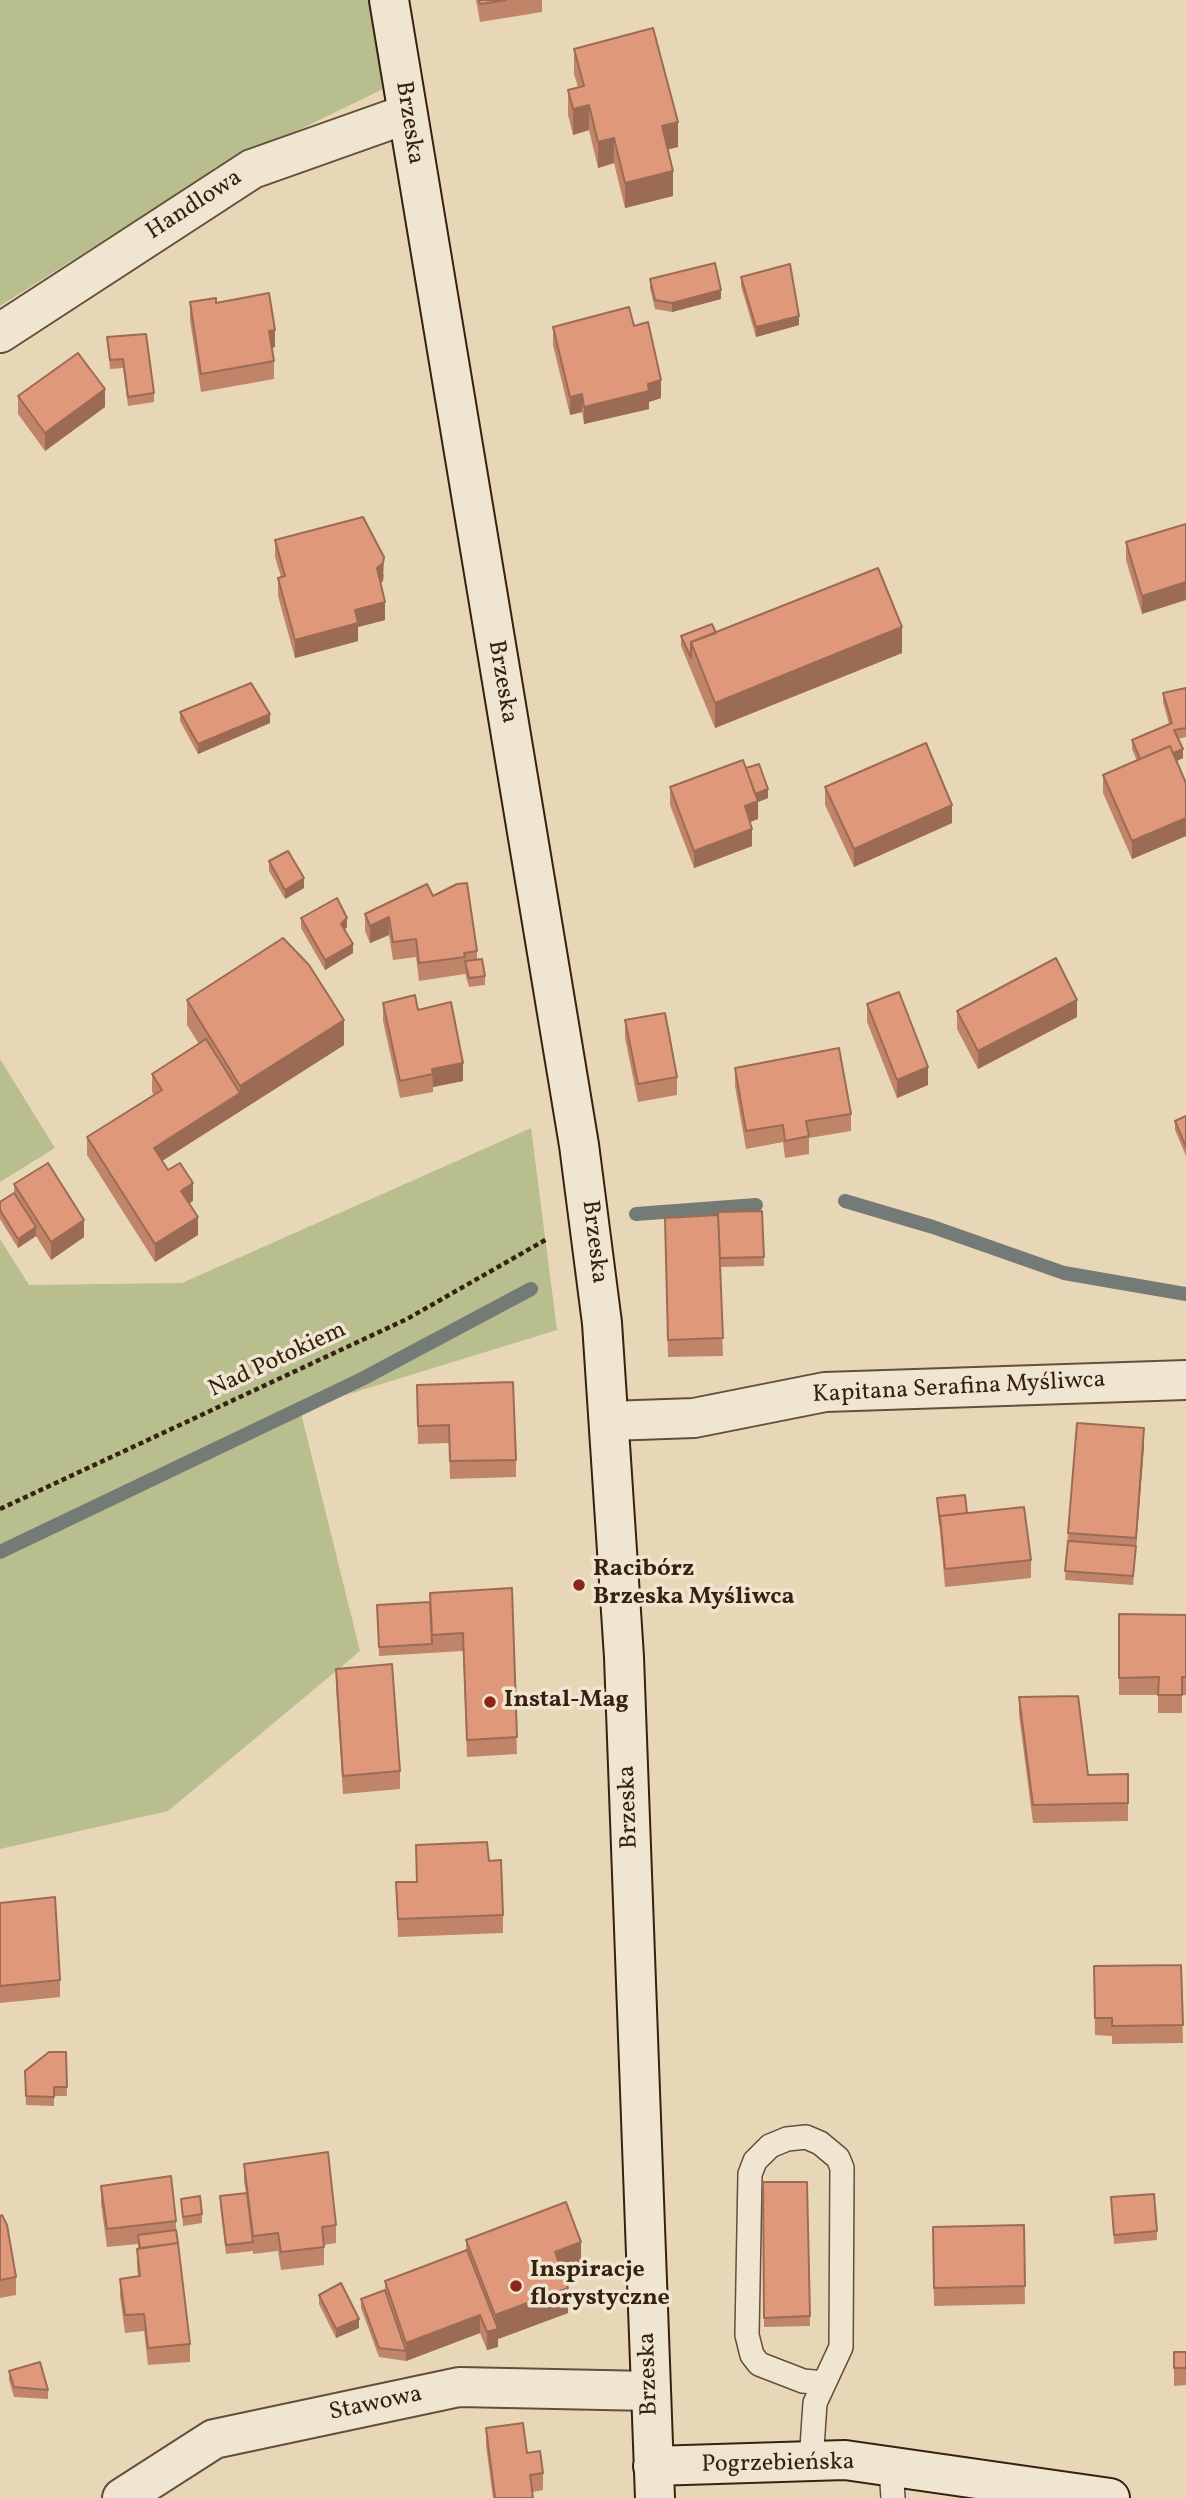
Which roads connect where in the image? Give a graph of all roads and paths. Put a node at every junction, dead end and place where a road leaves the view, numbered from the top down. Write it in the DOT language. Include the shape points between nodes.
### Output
graph roads {
  1 [pos="389,0"];
  2 [pos="407,114"];
  3 [pos="0,333"];
  4 [pos="551,1237"];
  5 [pos="1186,1380"];
  6 [pos="608,1421"];
  7 [pos="0,1509"];
  8 [pos="824,2383"];
  9 [pos="650,2391"];
  10 [pos="811,2462"];
  11 [pos="654,2482"];
  12 [pos="892,2482"];
  13 [pos="122,2498"];
  14 [pos="1110,2498"];
  1 -- 2 [label="street, Brzeska"];
  2 -- 3 [label="street, Handlowa" via="252,169"];
  2 -- 6 [label="street, Brzeska" via="579,1145 602,1323"];
  4 -- 7 [label="path, Nad Potokiem" via="407,1320"];
  5 -- 6 [label="street, Kapitana Serafina Myśliwca" via="825,1392 694,1418"];
  6 -- 9 [label="street, Brzeska" via="624,1657"];
  8 -- 8 [label="lane" via="841,2347 842,2168 838,2158 820,2143 806,2137 787,2139 770,2146 750,2174 747,2335 759,2364 803,2381"];
  8 -- 10 [label="lane" via="815,2403"];
  9 -- 11 [label="street, Brzeska"];
  9 -- 13 [label="street, Stawowa" via="459,2388 214,2439"];
  10 -- 11 [label="street, Pogrzebieńska"];
  10 -- 12 [label="street, Pogrzebieńska" via="845,2460"];
  12 -- 14 [label="street, Pogrzebieńska"];
}
